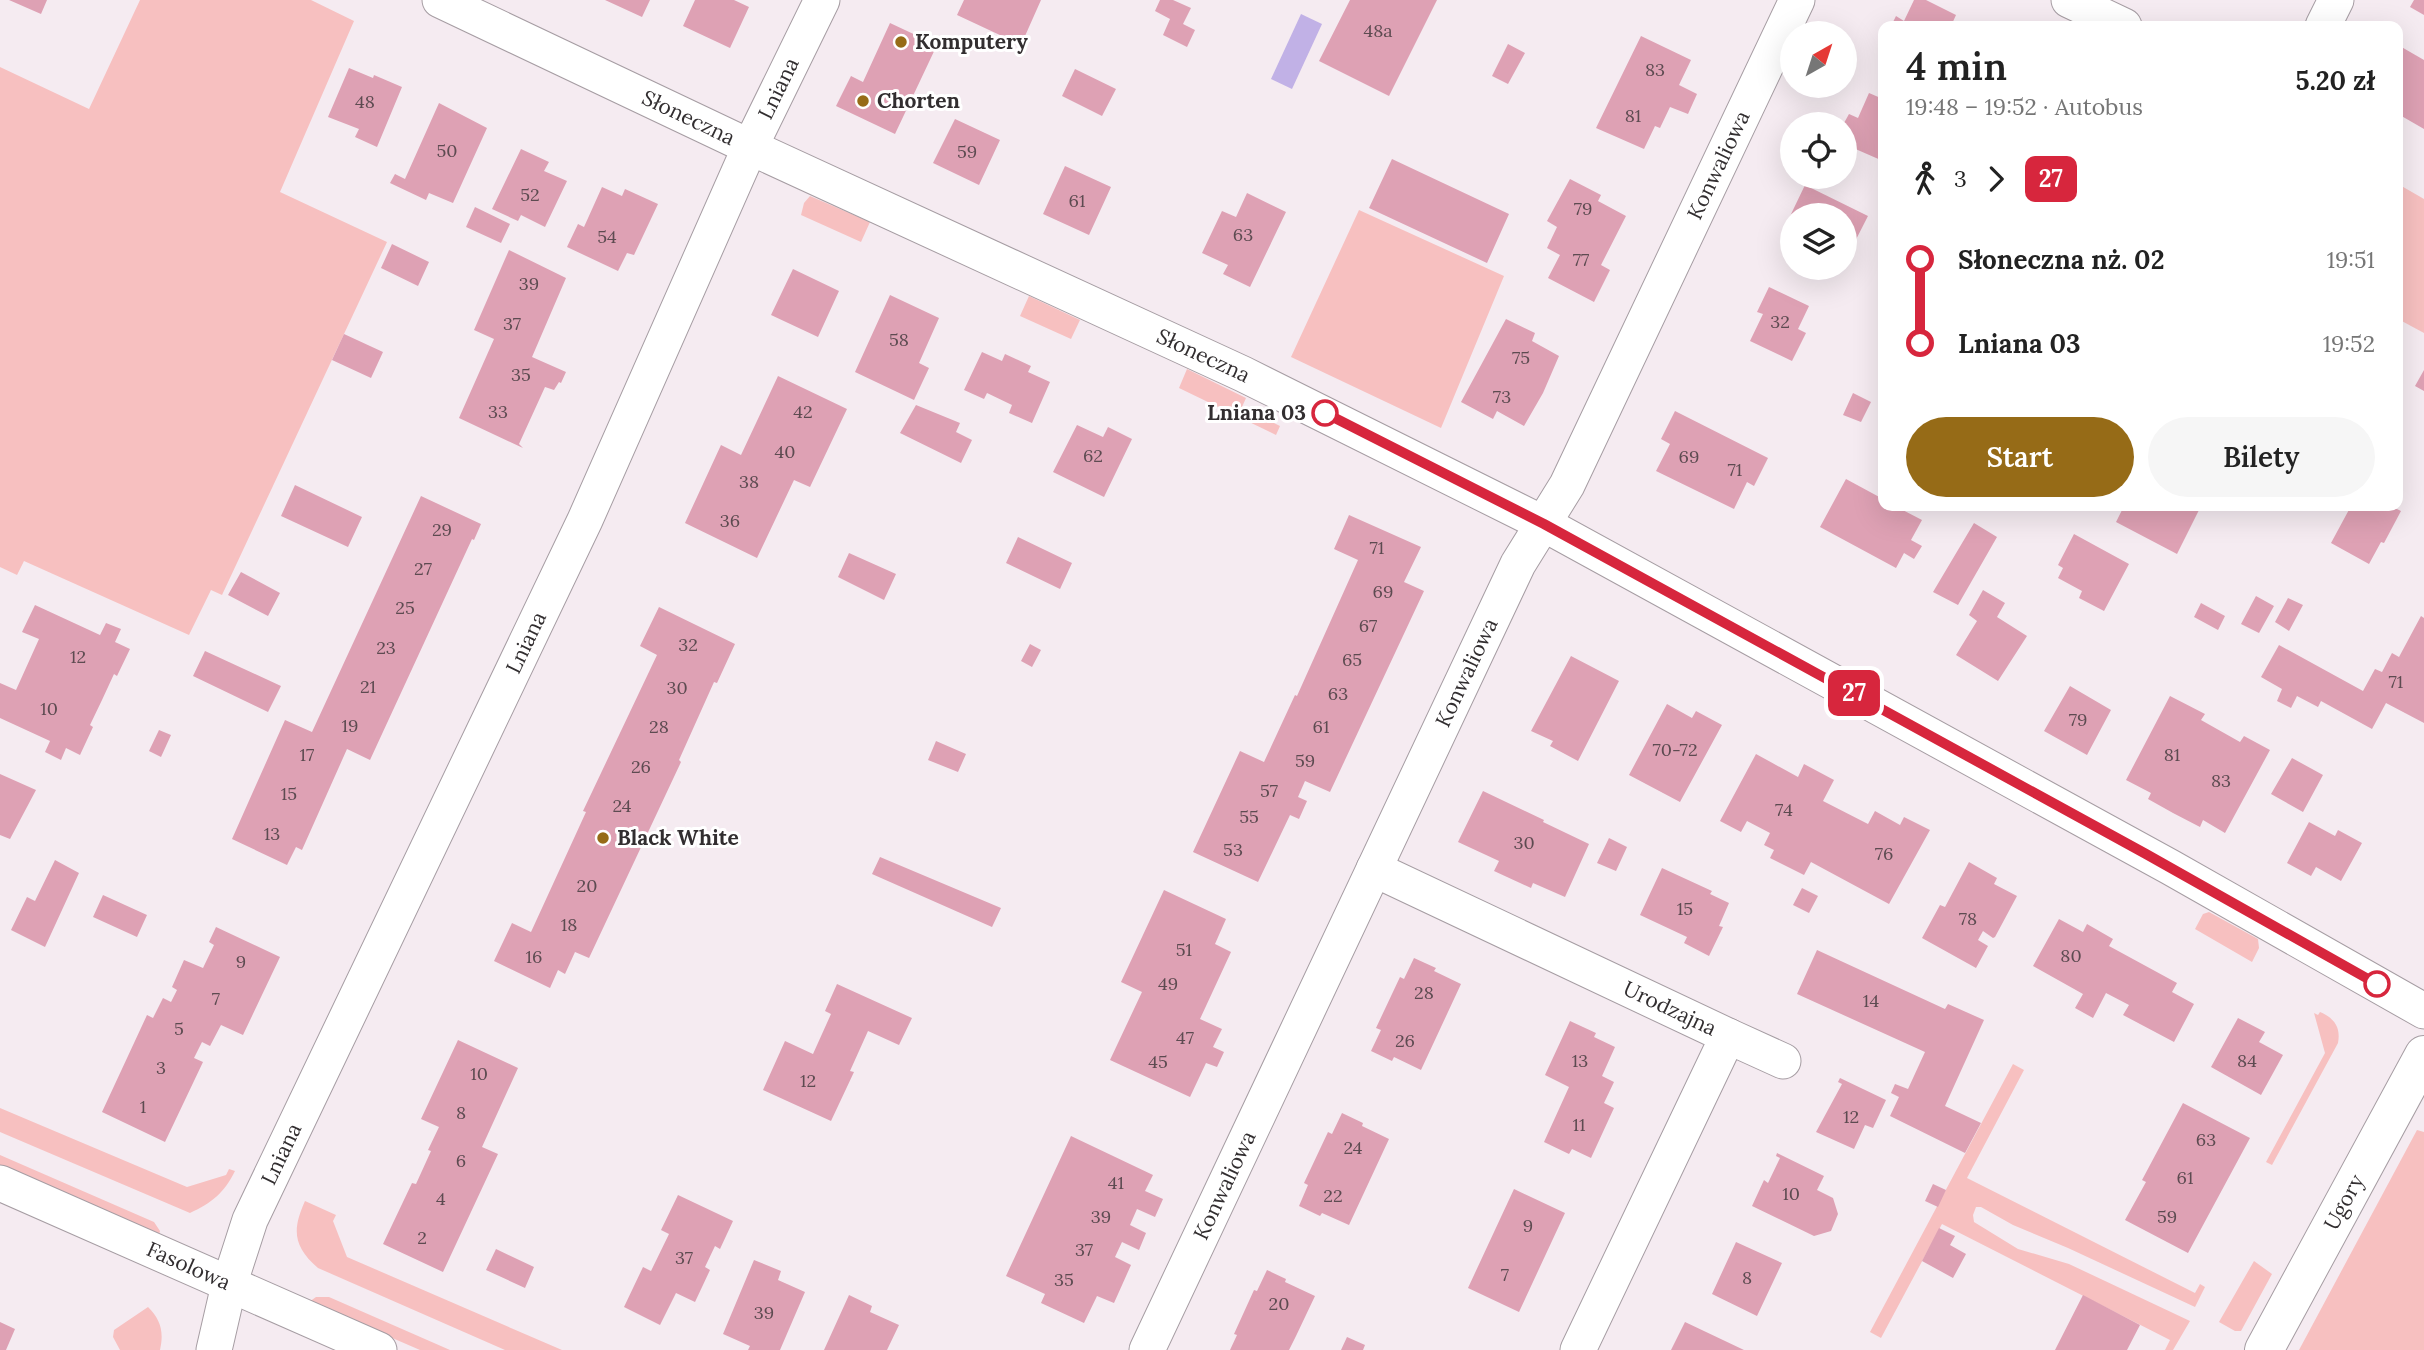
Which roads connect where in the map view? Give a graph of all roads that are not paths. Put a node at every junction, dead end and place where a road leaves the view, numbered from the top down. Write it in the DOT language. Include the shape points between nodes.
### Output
graph roads {
  1 [pos="440,0"];
  2 [pos="822,0"];
  3 [pos="1797,0"];
  4 [pos="2069,0"];
  5 [pos="2336,0"];
  6 [pos="2113,21"];
  7 [pos="2326,21"];
  8 [pos="750,147"];
  9 [pos="1544,524"];
  10 [pos="1374,869"];
  11 [pos="2424,1011"];
  12 [pos="1728,1036"];
  13 [pos="2424,1055"];
  14 [pos="1783,1061"];
  15 [pos="0,1183"];
  16 [pos="229,1285"];
  17 [pos="214,1350"];
  18 [pos="379,1350"];
  19 [pos="1147,1350"];
  20 [pos="1578,1350"];
  21 [pos="2263,1350"];
  1 -- 8 [label="street, Słoneczna"];
  2 -- 8 [label="street, Lniana"];
  3 -- 9 [label="street, Konwaliowa" via="1567,485"];
  4 -- 6 [label="street"];
  5 -- 7 [label="street"];
  8 -- 9 [label="street, Słoneczna" via="1243,374"];
  8 -- 16 [label="street, Lniana" via="585,520 250,1220"];
  9 -- 10 [label="street, Konwaliowa" via="1518,564"];
  9 -- 11 [label="street, Słoneczna"];
  10 -- 12 [label="street, Urodzajna"];
  10 -- 19 [label="street, Konwaliowa"];
  12 -- 14 [label="street"];
  12 -- 20 [label="street, Urodzajna"];
  13 -- 21 [label="street, Ugory"];
  15 -- 16 [label="street, Fasolowa"];
  16 -- 17 [label="street, Lniana"];
  16 -- 18 [label="street, Fasolowa"];
}
